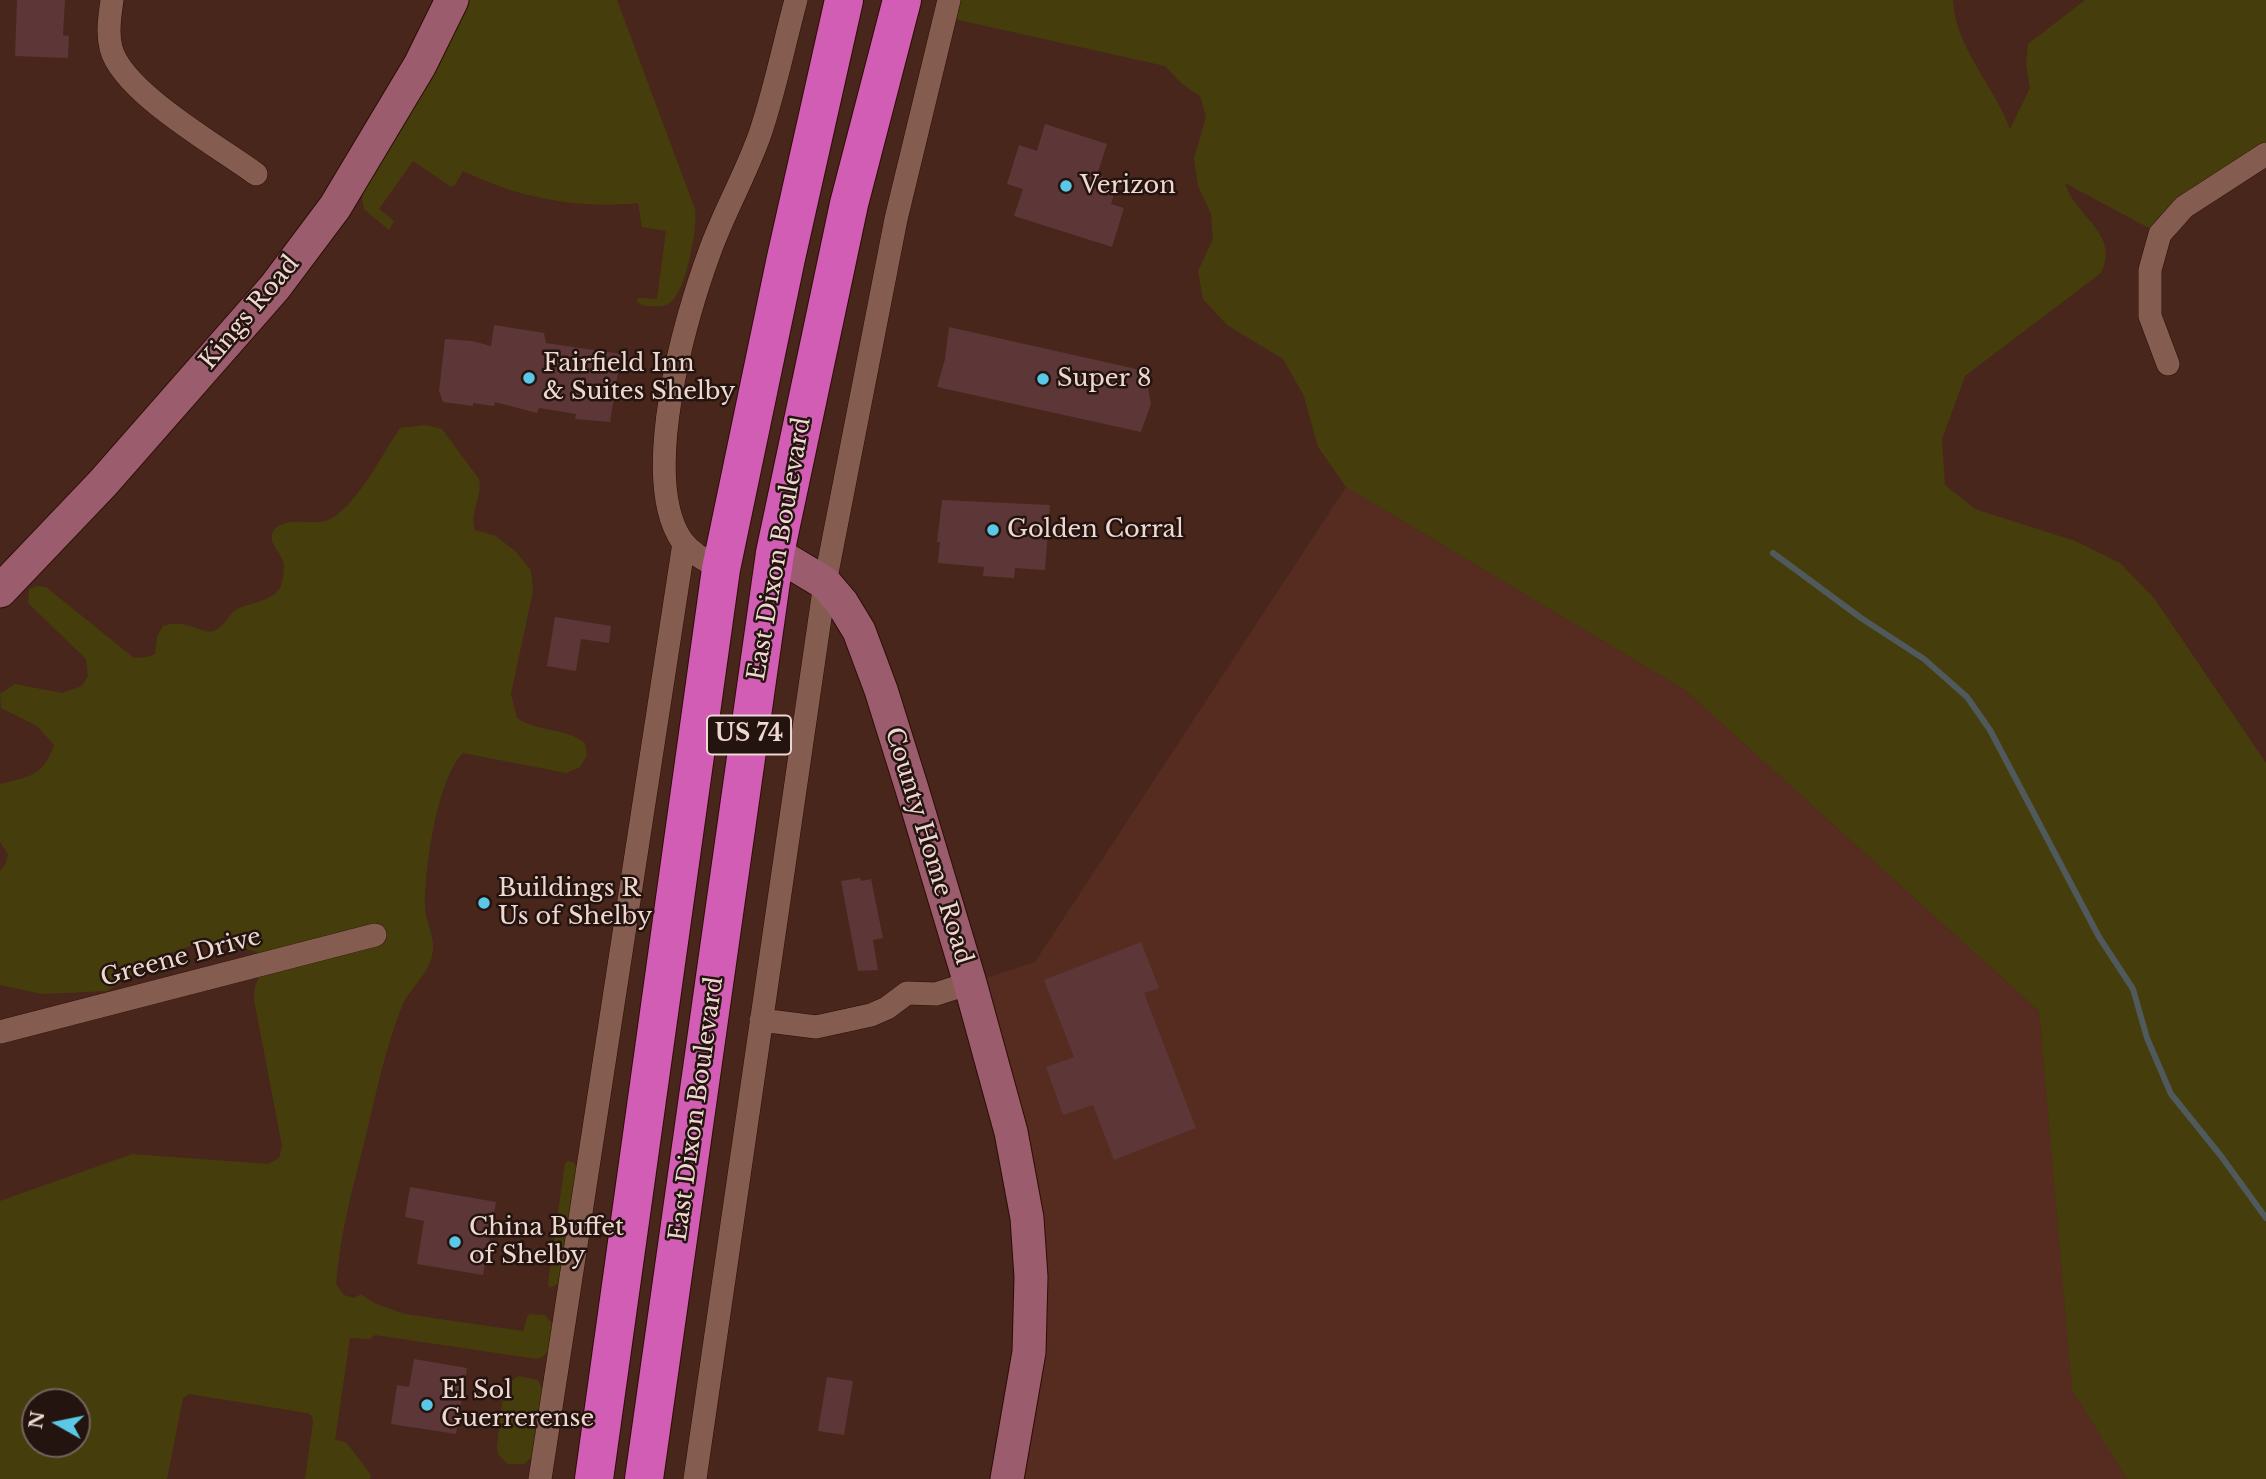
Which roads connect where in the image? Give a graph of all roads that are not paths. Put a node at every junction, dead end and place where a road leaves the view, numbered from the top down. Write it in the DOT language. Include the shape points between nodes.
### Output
graph roads {
  1 [pos="112,0"];
  2 [pos="452,0"];
  3 [pos="796,0"];
  4 [pos="844,0"];
  5 [pos="902,0"];
  6 [pos="949,0"];
  7 [pos="2266,154"];
  8 [pos="256,174"];
  9 [pos="786,258"];
  10 [pos="2168,364"];
  11 [pos="684,543"];
  12 [pos="775,553"];
  13 [pos="721,569"];
  14 [pos="825,583"];
  15 [pos="0,591"];
  16 [pos="374,935"];
  17 [pos="716,976"];
  18 [pos="970,983"];
  19 [pos="761,1020"];
  20 [pos="0,1032"];
  21 [pos="540,1479"];
  22 [pos="594,1479"];
  23 [pos="645,1479"];
  24 [pos="695,1479"];
  25 [pos="1007,1479"];
  1 -- 8 [label="street" via="110,47 131,82"];
  2 -- 15 [label="street, Kings Road" via="414,76 335,208 275,287 103,483"];
  3 -- 11 [label="street" via="759,136 706,260 685,327 669,407 665,468 671,517"];
  4 -- 9 [label="highway, East Dixon Boulevard / US 74"];
  5 -- 12 [label="highway, East Dixon Boulevard / US 74" via="849,204"];
  6 -- 14 [label="street, East Dixon Boulevard" via="896,219"];
  7 -- 10 [label="street" via="2184,206 2160,234 2150,270 2150,316"];
  9 -- 12 [label="highway, County Home Road" via="793,301 758,521 762,542"];
  9 -- 13 [label="highway, East Dixon Boulevard / US 74"];
  11 -- 13 [label="street"];
  11 -- 21 [label="street"];
  12 -- 14 [label="street, County Home Road"];
  12 -- 17 [label="highway, East Dixon Boulevard / US 74"];
  13 -- 17 [label="highway" via="740,580 748,607 705,943"];
  13 -- 22 [label="highway, East Dixon Boulevard / US 74"];
  14 -- 18 [label="street, County Home Road" via="859,631 881,690"];
  14 -- 19 [label="street, East Dixon Boulevard"];
  16 -- 20 [label="street, Greene Drive"];
  17 -- 23 [label="highway, East Dixon Boulevard / US 74"];
  18 -- 19 [label="street" via="936,994 907,993 872,1015 816,1027"];
  18 -- 25 [label="street, County Home Road" via="1011,1132 1029,1234 1028,1352"];
  19 -- 24 [label="street, East Dixon Boulevard"];
}
